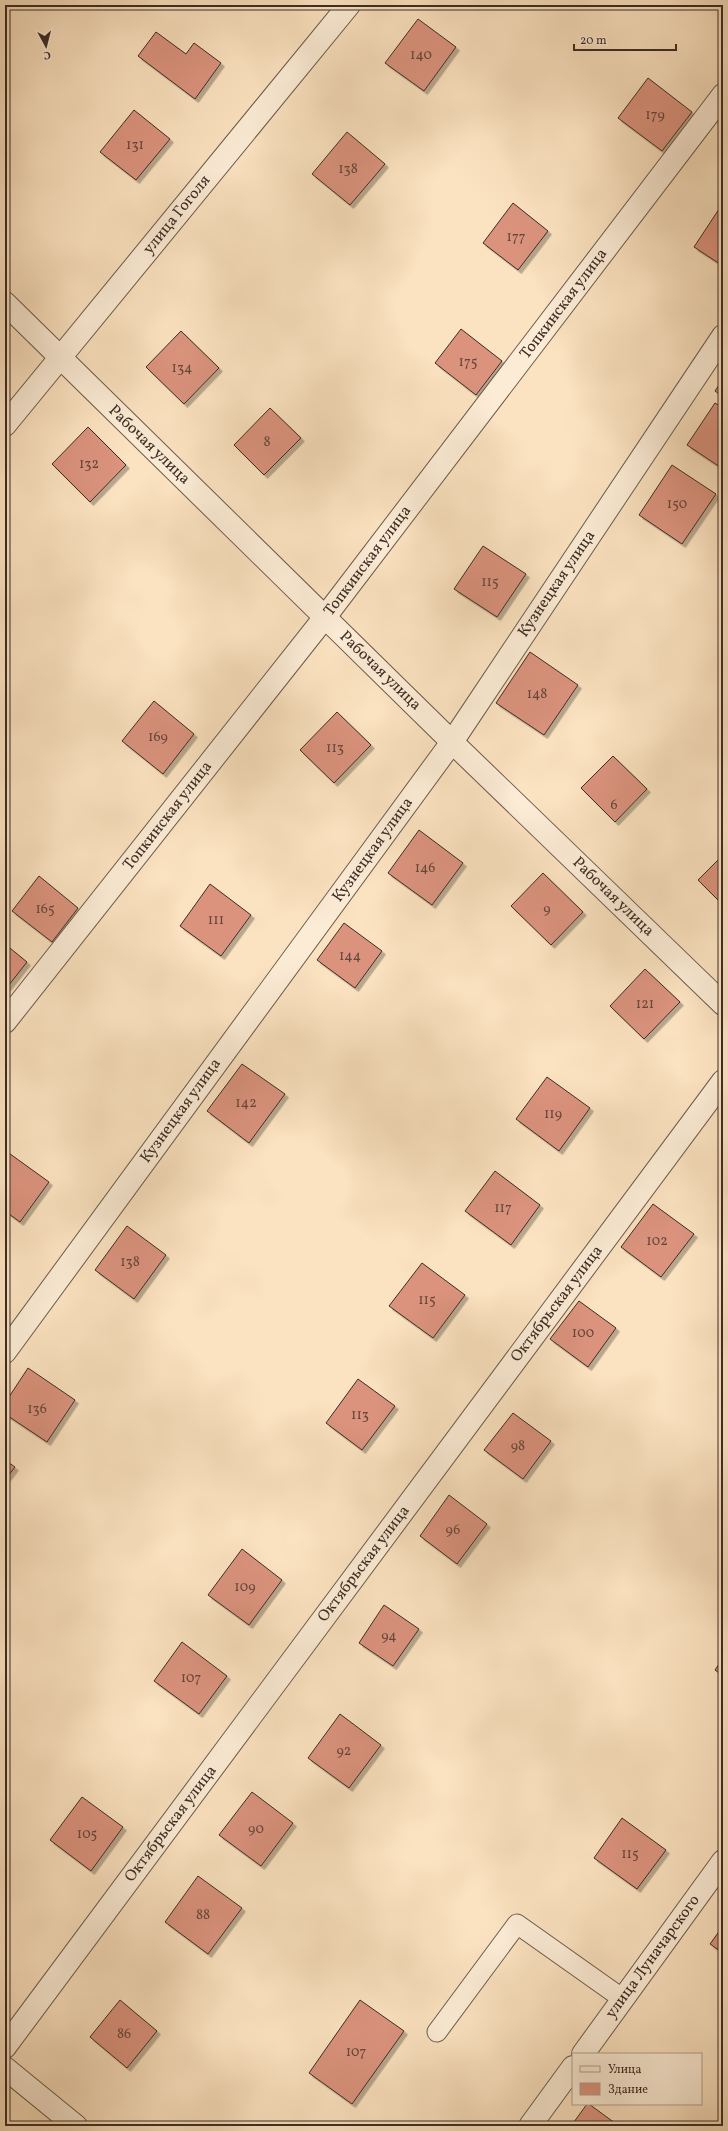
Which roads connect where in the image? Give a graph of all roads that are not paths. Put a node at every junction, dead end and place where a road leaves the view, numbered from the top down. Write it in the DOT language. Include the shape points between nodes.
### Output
graph roads {
  1 [pos="349,5"];
  2 [pos="723,95"];
  3 [pos="5,303"];
  4 [pos="723,336"];
  5 [pos="60,357"];
  6 [pos="5,425"];
  7 [pos="325,617"];
  8 [pos="452,742"];
  9 [pos="723,1004"];
  10 [pos="5,1022"];
  11 [pos="723,1080"];
  12 [pos="5,1352"];
  13 [pos="723,1861"];
  14 [pos="623,1999"];
  15 [pos="437,2032"];
  16 [pos="5,2047"];
  17 [pos="584,2053"];
  18 [pos="5,2068"];
  19 [pos="572,2068"];
  20 [pos="76,2126"];
  21 [pos="530,2126"];
  1 -- 5 [label="street, улица Гоголя"];
  2 -- 7 [label="street, Топкинская улица"];
  3 -- 5 [label="street, Рабочая улица"];
  4 -- 8 [label="street, Кузнецкая улица"];
  5 -- 6 [label="street, улица Гоголя"];
  5 -- 7 [label="street, Рабочая улица"];
  7 -- 8 [label="street, Рабочая улица"];
  7 -- 10 [label="street, Топкинская улица"];
  8 -- 9 [label="street, Рабочая улица"];
  8 -- 12 [label="street, Кузнецкая улица"];
  11 -- 16 [label="street, Октябрьская улица"];
  13 -- 14 [label="street, улица Луначарского"];
  14 -- 15 [label="lane" via="517,1924"];
  14 -- 17 [label="street, улица Луначарского"];
  18 -- 20 [label="street"];
  19 -- 21 [label="street"];
}
